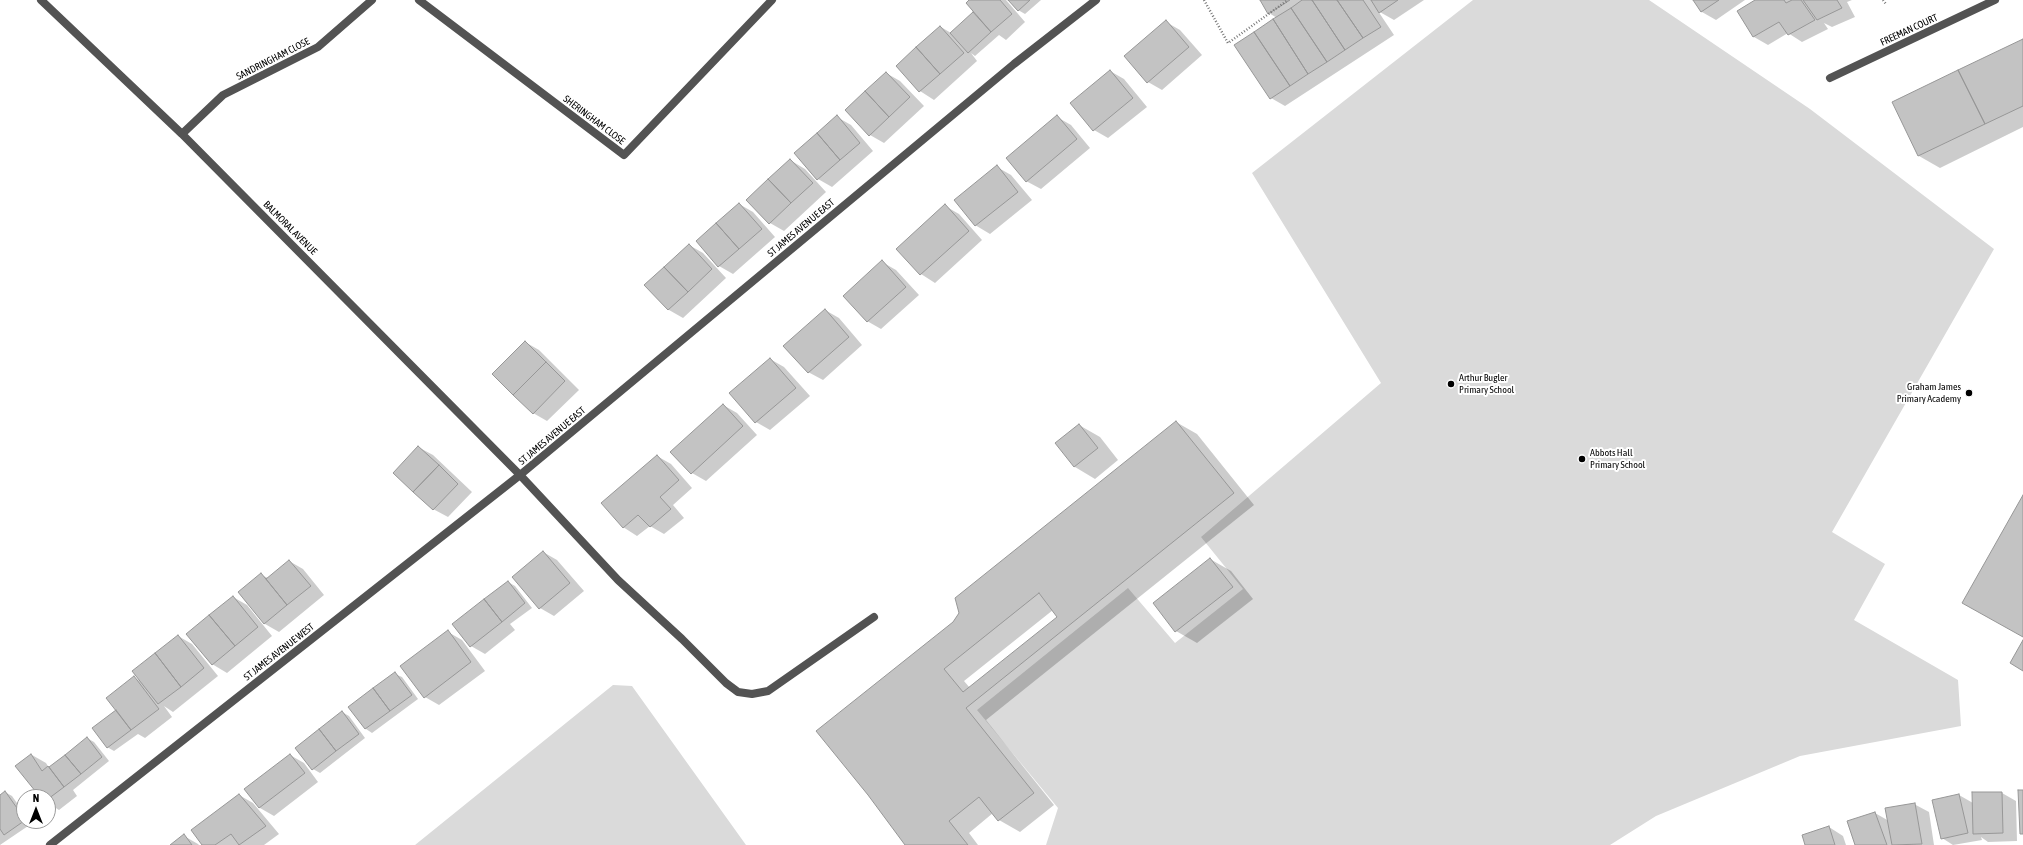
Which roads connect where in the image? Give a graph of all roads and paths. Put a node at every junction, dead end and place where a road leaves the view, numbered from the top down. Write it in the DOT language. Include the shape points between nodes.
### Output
graph roads {
  1 [pos="41,0"];
  2 [pos="372,0"];
  3 [pos="419,0"];
  4 [pos="772,0"];
  5 [pos="1096,0"];
  6 [pos="1204,0"];
  7 [pos="1288,0"];
  8 [pos="1883,0"];
  9 [pos="1995,0"];
  10 [pos="1886,4"];
  11 [pos="1830,78"];
  12 [pos="182,134"];
  13 [pos="520,475"];
  14 [pos="874,617"];
  15 [pos="50,845"];
  1 -- 12 [label="street, BALMORAL AVENUE"];
  2 -- 12 [label="street, SANDRINGHAM CLOSE" via="318,47 223,95"];
  3 -- 4 [label="street, SHERINGHAM CLOSE" via="624,155"];
  5 -- 13 [label="street, ST JAMES AVENUE EAST" via="1014,64"];
  6 -- 7 [label="path" via="1228,43"];
  8 -- 10 [label="path"];
  9 -- 11 [label="street, FREEMAN COURT"];
  12 -- 13 [label="street, BALMORAL AVENUE"];
  13 -- 14 [label="street, BALMORAL AVENUE" via="618,580 738,692 752,694 768,691"];
  13 -- 15 [label="street, ST JAMES AVENUE WEST"];
}
